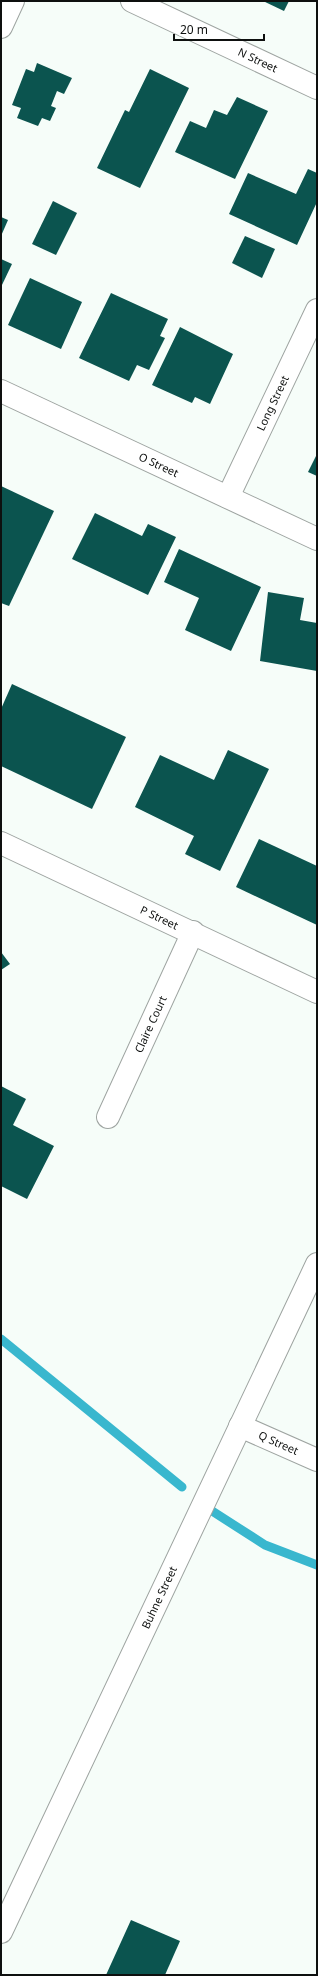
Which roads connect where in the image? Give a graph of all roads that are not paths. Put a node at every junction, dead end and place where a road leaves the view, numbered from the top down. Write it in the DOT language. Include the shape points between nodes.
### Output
graph roads {
  1 [pos="13,1"];
  2 [pos="132,1"];
  3 [pos="1,27"];
  4 [pos="317,88"];
  5 [pos="317,310"];
  6 [pos="1,391"];
  7 [pos="228,496"];
  8 [pos="317,539"];
  9 [pos="1,843"];
  10 [pos="193,932"];
  11 [pos="317,992"];
  12 [pos="108,1117"];
  13 [pos="317,1264"];
  14 [pos="240,1426"];
  15 [pos="317,1460"];
  16 [pos="1,1932"];
  1 -- 3 [label="street"];
  2 -- 4 [label="street, N Street"];
  5 -- 7 [label="street, Long Street"];
  6 -- 7 [label="street, O Street"];
  7 -- 8 [label="street, O Street"];
  9 -- 10 [label="street, P Street"];
  10 -- 11 [label="street, P Street"];
  10 -- 12 [label="street, Claire Court"];
  13 -- 14 [label="street, Buhne Street"];
  14 -- 15 [label="street, Q Street"];
  14 -- 16 [label="street, Buhne Street"];
}
